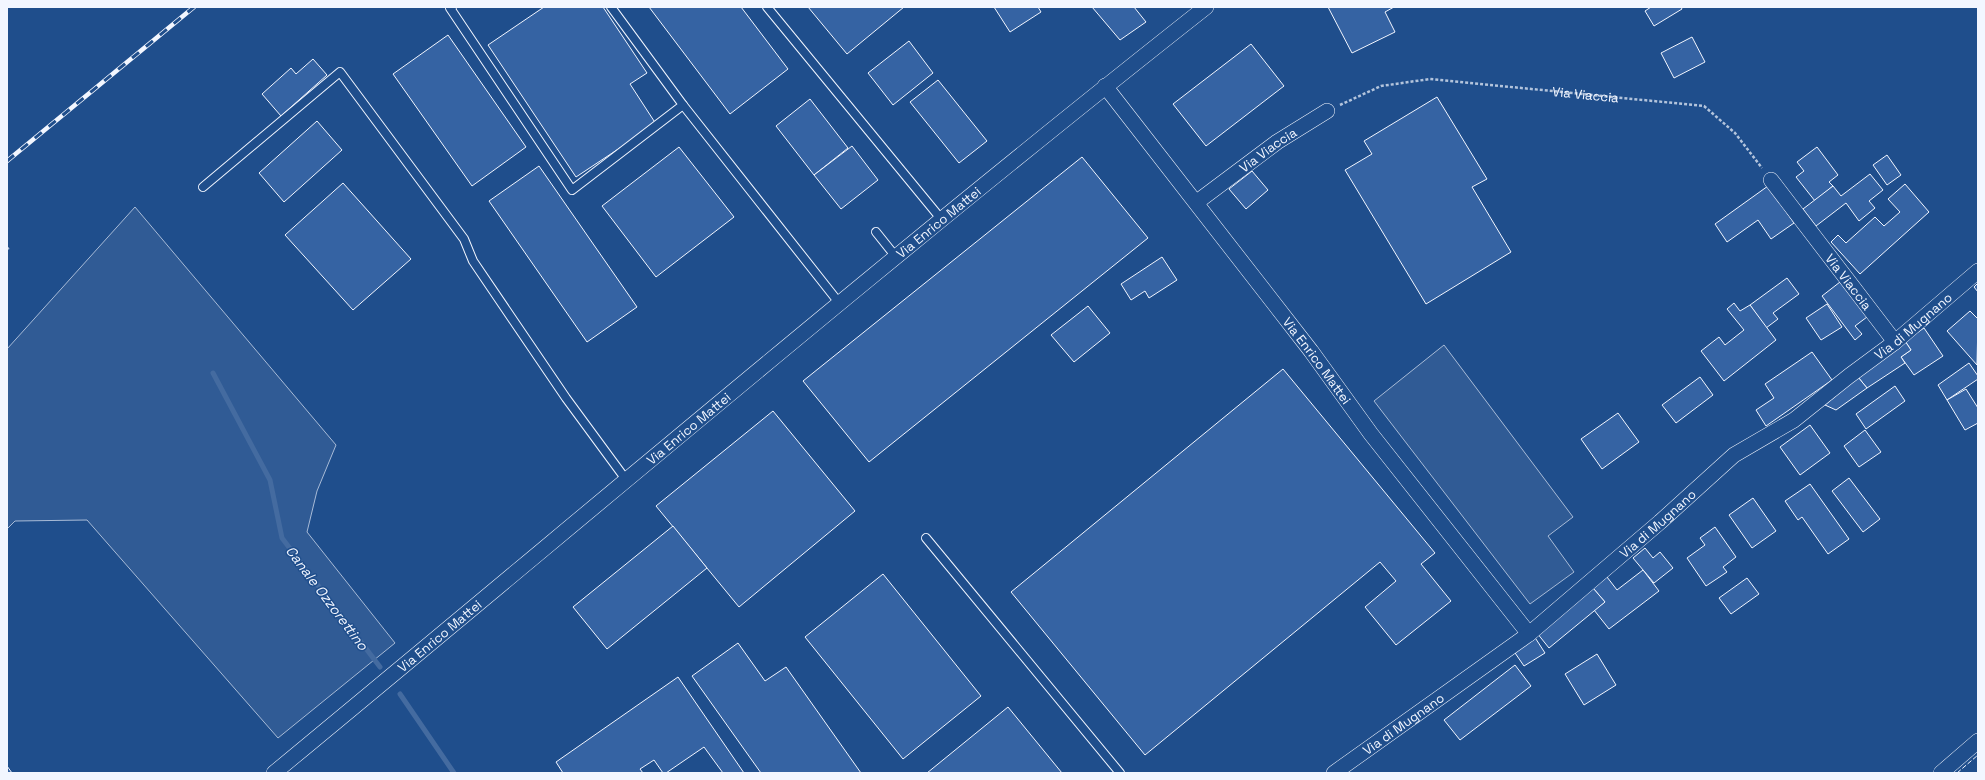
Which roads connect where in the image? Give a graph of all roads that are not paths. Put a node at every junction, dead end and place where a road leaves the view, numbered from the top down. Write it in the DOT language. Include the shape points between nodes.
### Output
graph roads {
  1 [pos="452,7"];
  2 [pos="610,7"];
  3 [pos="767,7"];
  4 [pos="1206,7"];
  5 [pos="1106,86"];
  6 [pos="683,105"];
  7 [pos="1327,111"];
  8 [pos="1771,180"];
  9 [pos="202,187"];
  10 [pos="1197,202"];
  11 [pos="942,220"];
  12 [pos="876,232"];
  13 [pos="896,257"];
  14 [pos="1978,271"];
  15 [pos="840,304"];
  16 [pos="1895,342"];
  17 [pos="627,480"];
  18 [pos="926,538"];
  19 [pos="1529,634"];
  20 [pos="1978,741"];
  21 [pos="274,773"];
  22 [pos="1120,773"];
  23 [pos="1334,773"];
  24 [pos="1941,773"];
  1 -- 6 [label="lane" via="450,8 572,190"];
  2 -- 6 [label="lane"];
  3 -- 11 [label="lane"];
  4 -- 5 [label="street, Via Enrico Mattei"];
  5 -- 10 [label="street, Via Enrico Mattei"];
  5 -- 11 [label="street, Via Enrico Mattei"];
  6 -- 15 [label="lane"];
  7 -- 10 [label="street, Via Viaccia" via="1277,142"];
  8 -- 16 [label="street, Via Viaccia"];
  9 -- 17 [label="lane" via="340,72 464,239 473,261 566,398"];
  10 -- 19 [label="street, Via Enrico Mattei" via="1371,434"];
  11 -- 13 [label="street, Via Enrico Mattei"];
  12 -- 13 [label="lane"];
  13 -- 15 [label="street, Via Enrico Mattei"];
  14 -- 16 [label="street, Via di Mugnano"];
  15 -- 17 [label="street, Via Enrico Mattei"];
  16 -- 19 [label="street, Via di Mugnano" via="1794,420 1734,455"];
  17 -- 21 [label="street, Via Enrico Mattei"];
  18 -- 22 [label="lane"];
  19 -- 23 [label="street, Via di Mugnano"];
  20 -- 24 [label="street"];
}
